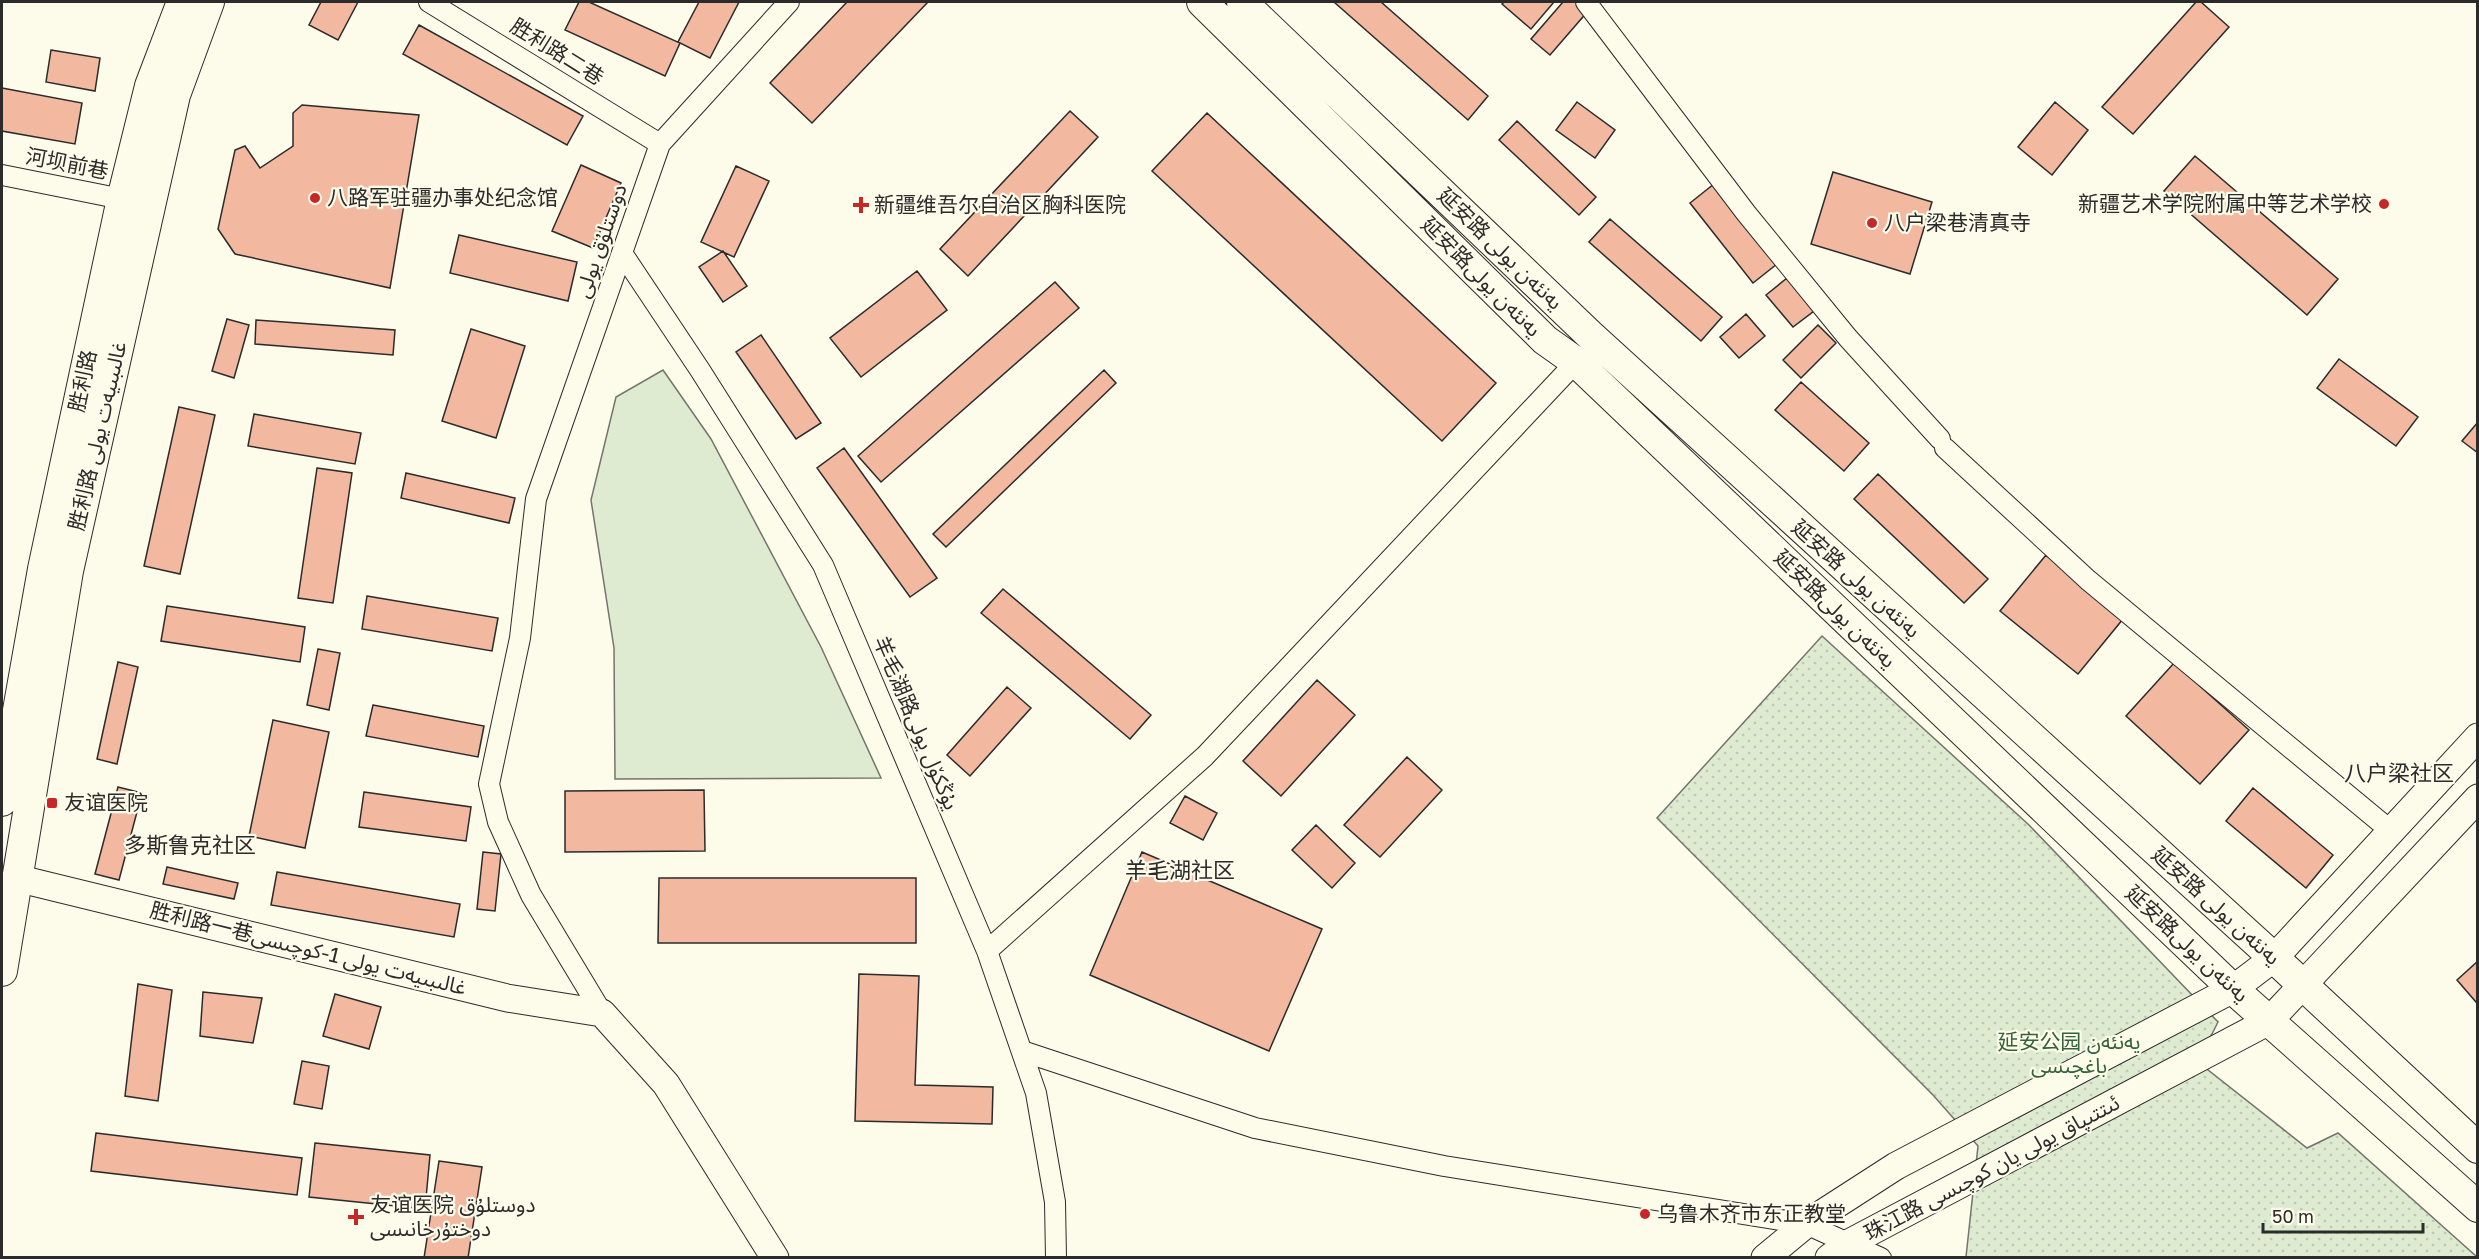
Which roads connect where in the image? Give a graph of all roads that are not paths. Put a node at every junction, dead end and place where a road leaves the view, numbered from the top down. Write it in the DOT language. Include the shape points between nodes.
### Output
graph roads {
  1 [pos="182,2"];
  2 [pos="209,2"];
  3 [pos="429,2"];
  4 [pos="789,2"];
  5 [pos="1202,2"];
  6 [pos="1242,2"];
  7 [pos="1586,2"];
  8 [pos="660,144"];
  9 [pos="2,175"];
  10 [pos="122,199"];
  11 [pos="622,253"];
  12 [pos="1576,362"];
  13 [pos="2478,737"];
  14 [pos="2478,798"];
  15 [pos="2,801"];
  16 [pos="2391,831"];
  17 [pos="9,875"];
  18 [pos="987,951"];
  19 [pos="2274,958"];
  20 [pos="2,971"];
  21 [pos="2304,986"];
  22 [pos="2233,989"];
  23 [pos="602,1013"];
  24 [pos="2269,1021"];
  25 [pos="1022,1052"];
  26 [pos="2478,1148"];
  27 [pos="2478,1207"];
  28 [pos="1806,1224"];
  29 [pos="1839,1250"];
  30 [pos="775,1257"];
  31 [pos="1056,1257"];
  32 [pos="1766,1257"];
  33 [pos="1881,1257"];
  1 -- 10 [label="main road, 胜利路" via="150,86"];
  2 -- 17 [label="main road, 胜利路 غالىبىيەت يولى" via="175,94 68,571"];
  3 -- 8 [label="street, 胜利路二巷"];
  4 -- 8 [label="street"];
  5 -- 12 [label="main road, 延安路يەنئەن يولى" via="1545,340"];
  6 -- 19 [label="main road, 延安路 يەنئەن يولى" via="1590,335"];
  7 -- 16 [label="street" via="1746,213 1848,338 1942,444 2088,580"];
  8 -- 11 [label="street, دوستلۇق يولى"];
  9 -- 10 [label="street, 河坝前巷"];
  10 -- 15 [label="main road, 胜利路" via="43,569"];
  11 -- 18 [label="street, 羊毛湖路يۇڭكۆل يولى" via="823,565"];
  11 -- 23 [label="street, دوستلۇق يولى" via="536,499 520,638 489,784 498,822 531,895"];
  12 -- 18 [label="street" via="1205,756"];
  12 -- 22 [label="main road, 延安路يەنئەن يولى"];
  13 -- 16 [label="street, 珠江路 ئىتتىپاق يولى يان كوچىسى"];
  14 -- 21 [label="street, 珠江路 ئىتتىپاق يولى يان كوچىسى"];
  16 -- 19 [label="street, 珠江路 ئىتتىپاق يولى يان كوچىسى"];
  17 -- 20 [label="main road"];
  17 -- 23 [label="street, 胜利路一巷غالىبىيەت يولى 1-كوچىسى" via="507,998"];
  18 -- 25 [label="street, 羊毛湖路يۇڭكۆل يولى"];
  19 -- 21 [label="main road, 延安路 يەنئەن يولى"];
  19 -- 22 [label="street, 珠江路 ئىتتىپاق يولى يان كوچىسى"];
  21 -- 24 [label="street, 珠江路 ئىتتىپاق يولى يان كوچىسى"];
  21 -- 26 [label="main road, 延安路 يەنئەن يولى"];
  22 -- 24 [label="main road, 延安路يەنئەن يولى"];
  22 -- 28 [label="street, 珠江路 ئىتتىپاق يولى يان كوچىسى" via="1896,1166"];
  23 -- 30 [label="street" via="666,1084"];
  24 -- 27 [label="main road, 延安路يەنئەن يولى"];
  24 -- 29 [label="street, 珠江路 ئىتتىپاق يولى يان كوچىسى"];
  25 -- 28 [label="street" via="1255,1128 1444,1166"];
  25 -- 31 [label="street, 羊毛湖路يۇڭكۆل يولى" via="1036,1093 1055,1202"];
  28 -- 29 [label="street"];
  28 -- 32 [label="street, 珠江路 ئىتتىپاق يولى يان كوچىسى"];
  29 -- 33 [label="street"];
}
